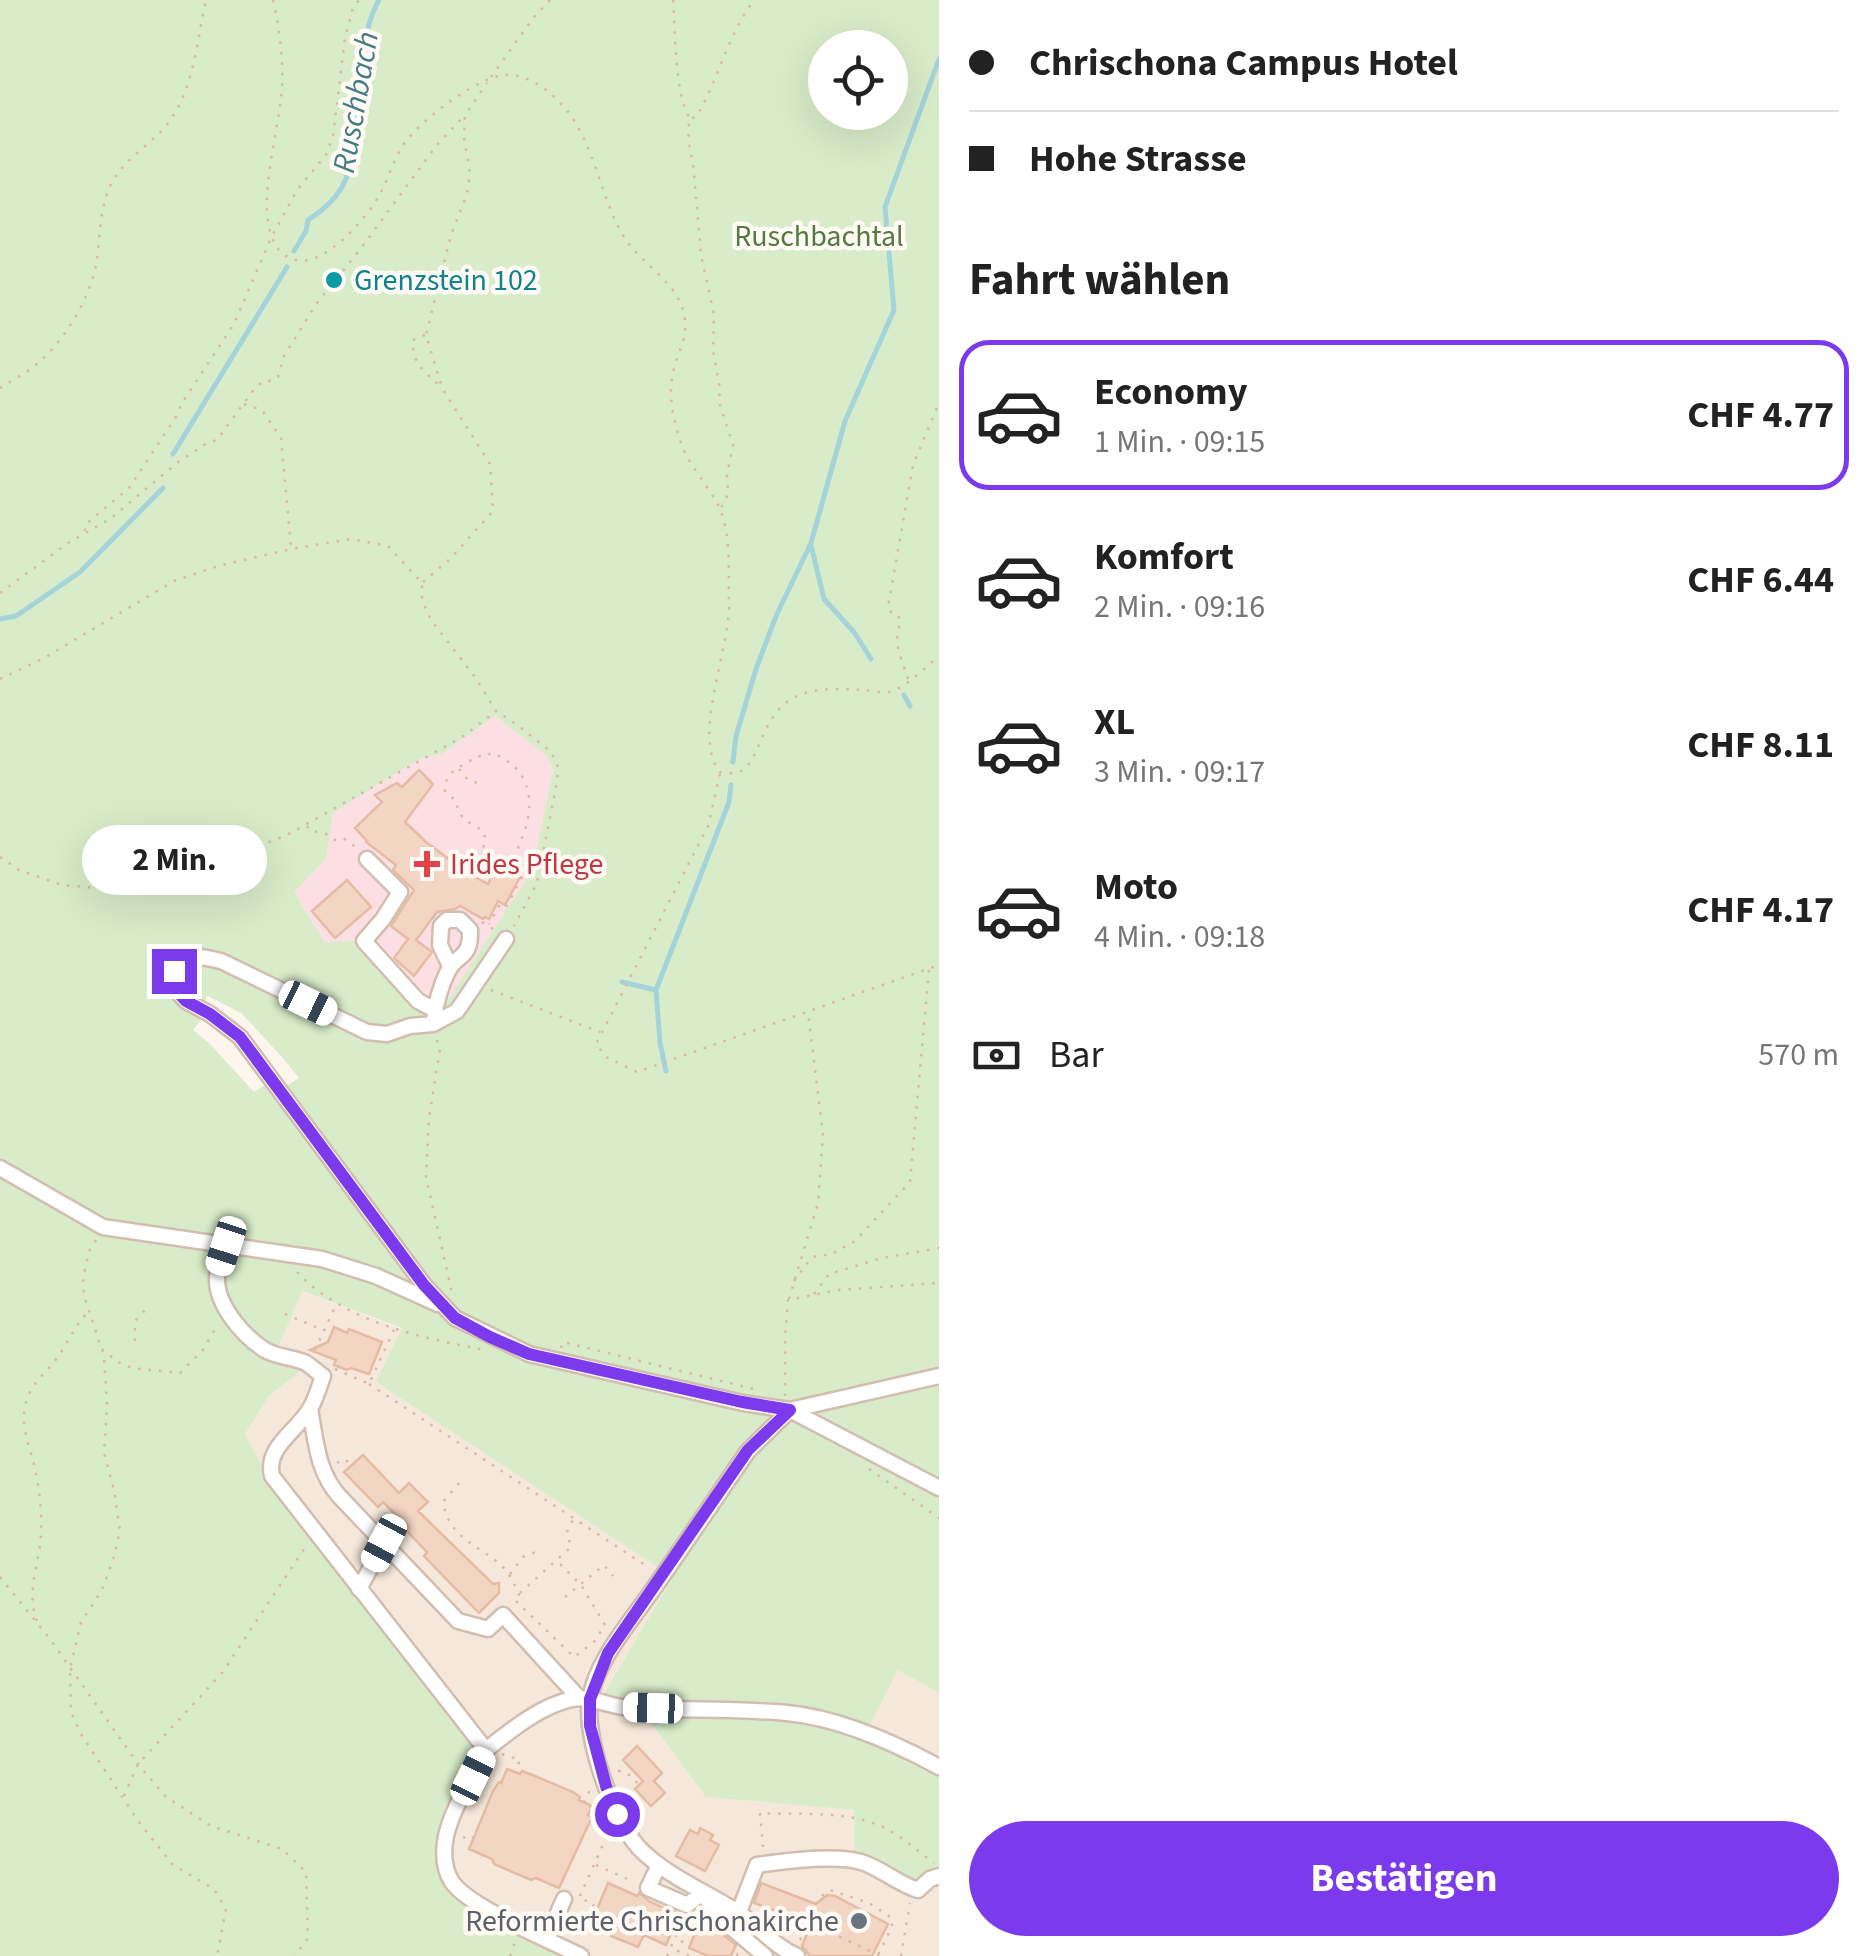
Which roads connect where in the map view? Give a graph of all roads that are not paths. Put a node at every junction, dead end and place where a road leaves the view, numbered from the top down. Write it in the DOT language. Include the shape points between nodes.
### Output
graph roads {
  1 [pos="366,859"];
  2 [pos="506,939"];
  3 [pos="450,966"];
  4 [pos="434,1017"];
  5 [pos="0,1168"];
  6 [pos="226,1246"];
  7 [pos="441,1305"];
  8 [pos="939,1376"];
  9 [pos="310,1409"];
  10 [pos="790,1410"];
  11 [pos="939,1488"];
  12 [pos="384,1543"];
  13 [pos="359,1589"];
  14 [pos="584,1698"];
  15 [pos="486,1750"];
  16 [pos="939,1767"];
  17 [pos="659,1865"];
  18 [pos="939,1876"];
  19 [pos="702,1893"];
  20 [pos="564,1899"];
  21 [pos="738,1912"];
  22 [pos="547,1939"];
  23 [pos="581,1956"];
  24 [pos="765,1956"];
  25 [pos="797,1956"];
  1 -- 4 [label="street" via="400,892 364,941"];
  2 -- 4 [label="street" via="457,1011"];
  3 -- 4 [label="street"];
  4 -- 7 [label="street" via="387,1034 367,1032 221,961 200,956 174,971 174,988 240,1037"];
  5 -- 6 [label="street" via="103,1227"];
  6 -- 7 [label="street" via="349,1267"];
  6 -- 9 [label="street" via="218,1288 236,1322 265,1350 310,1362 323,1376"];
  7 -- 10 [label="street" via="529,1354"];
  8 -- 10 [label="street"];
  9 -- 12 [label="street" via="329,1484"];
  9 -- 13 [label="street" via="275,1450 270,1468"];
  10 -- 11 [label="street"];
  10 -- 14 [label="street" via="748,1450"];
  12 -- 13 [label="street"];
  12 -- 14 [label="street" via="458,1620 488,1629 500,1612"];
  13 -- 15 [label="street"];
  14 -- 15 [label="street" via="550,1706"];
  14 -- 16 [label="street" via="619,1707 825,1720"];
  14 -- 17 [label="street" via="617,1814 636,1845"];
  15 -- 22 [label="street" via="447,1831 444,1860 451,1881 469,1897"];
  17 -- 19 [label="street"];
  17 -- 19 [label="street" via="648,1888 687,1905"];
  18 -- 21 [label="street" via="918,1890 838,1858 757,1865"];
  19 -- 21 [label="street"];
  19 -- 24 [label="street"];
  20 -- 22 [label="street"];
  21 -- 25 [label="street"];
  22 -- 23 [label="street"];
}
